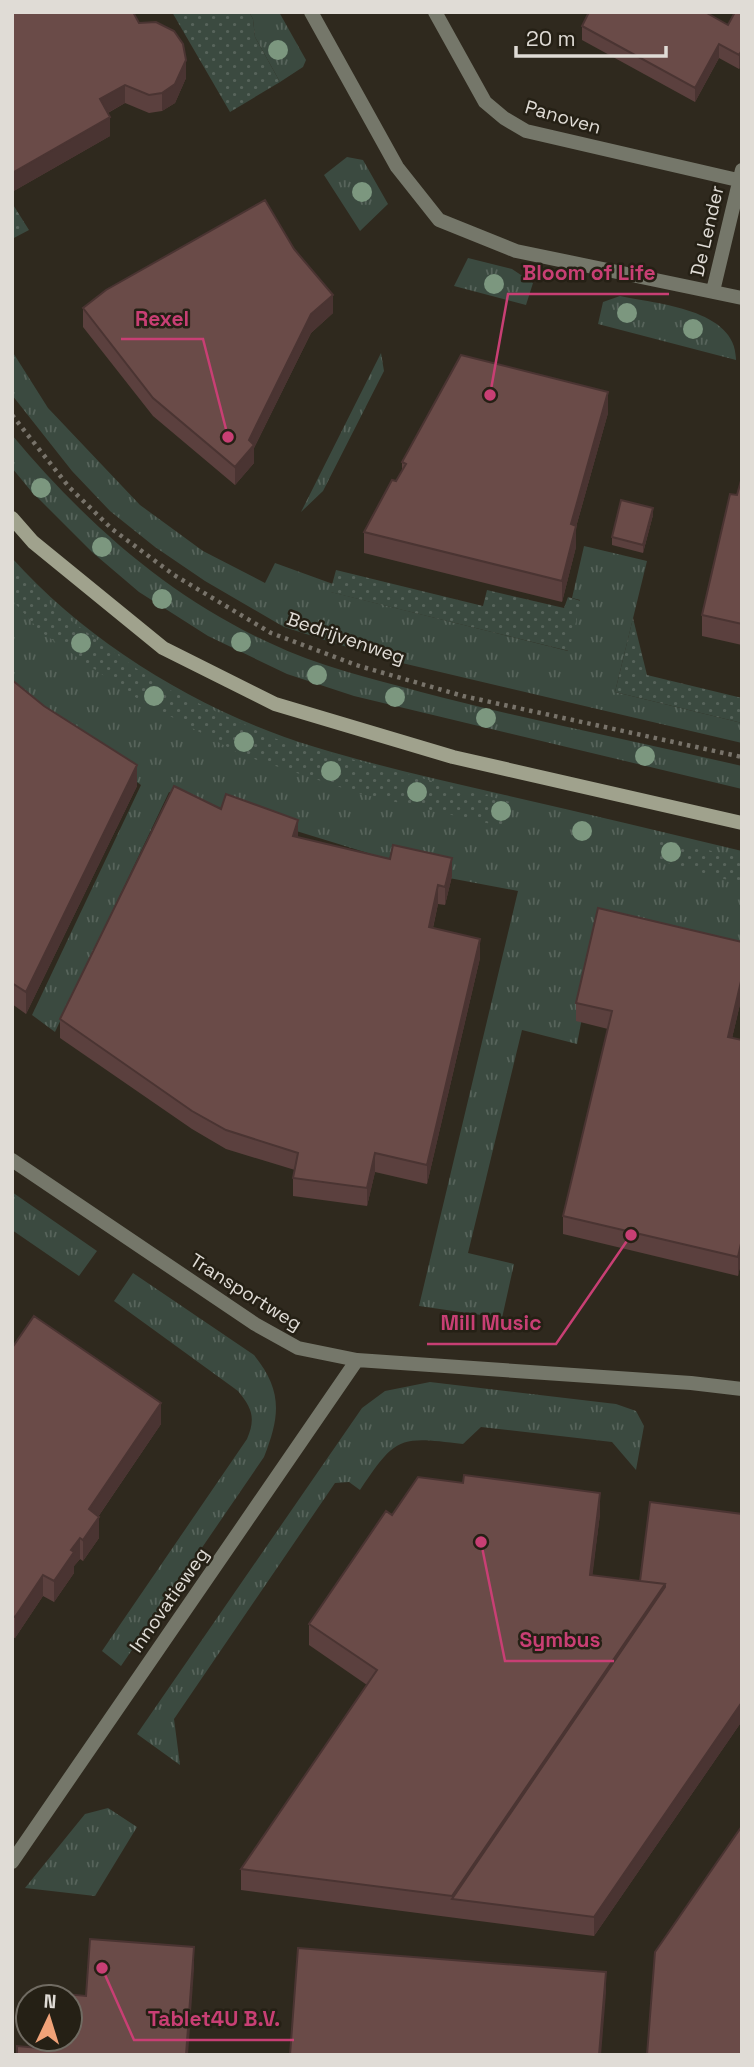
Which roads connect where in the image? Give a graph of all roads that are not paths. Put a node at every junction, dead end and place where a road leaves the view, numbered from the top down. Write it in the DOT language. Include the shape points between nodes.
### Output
graph roads {
  1 [pos="311,12"];
  2 [pos="435,12"];
  3 [pos="740,177"];
  4 [pos="713,291"];
  5 [pos="742,298"];
  6 [pos="12,518"];
  7 [pos="742,822"];
  8 [pos="12,1160"];
  9 [pos="357,1360"];
  10 [pos="742,1390"];
  11 [pos="12,1862"];
  1 -- 4 [label="street" via="397,167 439,220 516,251"];
  2 -- 3 [label="street, Panoven" via="485,102 526,131"];
  3 -- 4 [label="street, De Lender"];
  4 -- 5 [label="street"];
  6 -- 7 [label="main road" via="33,542 163,648 275,704 453,757"];
  8 -- 9 [label="street, Transportweg" via="255,1324 298,1348"];
  9 -- 10 [label="street, Transportweg"];
  9 -- 11 [label="street, Innovatieweg"];
}
